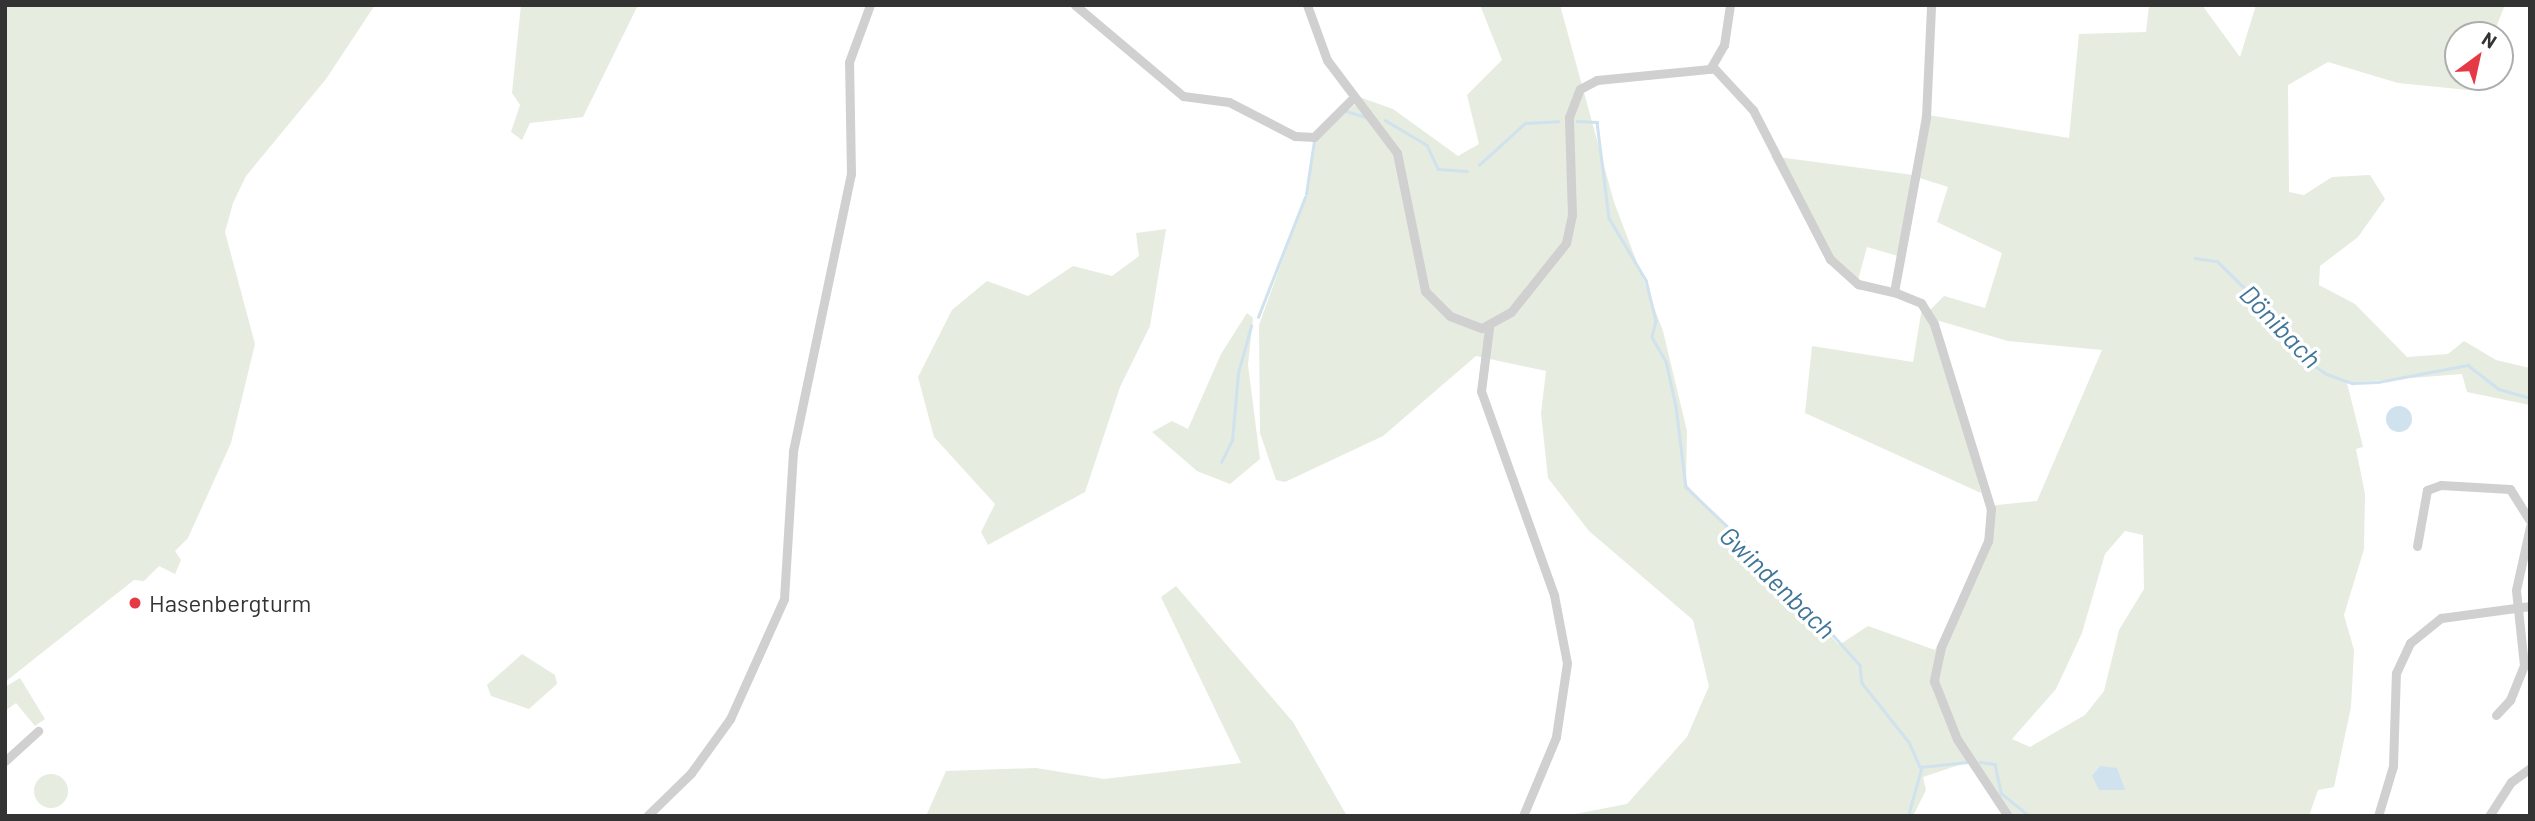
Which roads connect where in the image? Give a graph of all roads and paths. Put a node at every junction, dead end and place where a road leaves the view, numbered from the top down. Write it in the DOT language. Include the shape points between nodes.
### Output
graph roads {
  1 [pos="870,5"];
  2 [pos="1075,5"];
  3 [pos="1307,5"];
  4 [pos="1730,5"];
  5 [pos="1931,5"];
  6 [pos="1713,66"];
  7 [pos="1353,98"];
  8 [pos="1895,292"];
  9 [pos="1489,328"];
  10 [pos="2530,521"];
  11 [pos="2530,527"];
  12 [pos="2417,546"];
  13 [pos="2517,606"];
  14 [pos="2530,606"];
  15 [pos="2496,715"];
  16 [pos="38,732"];
  17 [pos="5,761"];
  18 [pos="2530,768"];
  19 [pos="647,816"];
  20 [pos="1523,816"];
  21 [pos="2008,816"];
  22 [pos="2378,816"];
  23 [pos="2489,816"];
  1 -- 19 [label="street" via="849,62 850,174 793,452 784,599 730,719 691,773"];
  2 -- 7 [label="street" via="1183,96 1229,102 1295,136 1314,136"];
  3 -- 7 [label="street" via="1318,43"];
  4 -- 6 [label="street" via="1724,45"];
  5 -- 8 [label="street" via="1926,117"];
  6 -- 8 [label="street" via="1753,110 1830,259 1858,284"];
  6 -- 9 [label="street" via="1689,75 1597,80 1580,89 1569,117 1572,215 1566,243 1511,312"];
  7 -- 9 [label="street" via="1397,153 1425,291 1450,316"];
  8 -- 21 [label="street" via="1921,303 1934,324 1991,509 1988,541 1941,647 1934,681 1957,739"];
  9 -- 20 [label="street" via="1481,391 1554,595 1567,663 1556,737"];
  10 -- 12 [label="street" via="2510,489 2441,485 2427,490"];
  11 -- 13 [label="street"];
  13 -- 14 [label="street"];
  13 -- 15 [label="street" via="2524,666 2510,700"];
  13 -- 22 [label="street" via="2441,618 2402,656 2394,686 2393,766"];
  16 -- 17 [label="street"];
  18 -- 23 [label="street" via="2511,782"];
}
